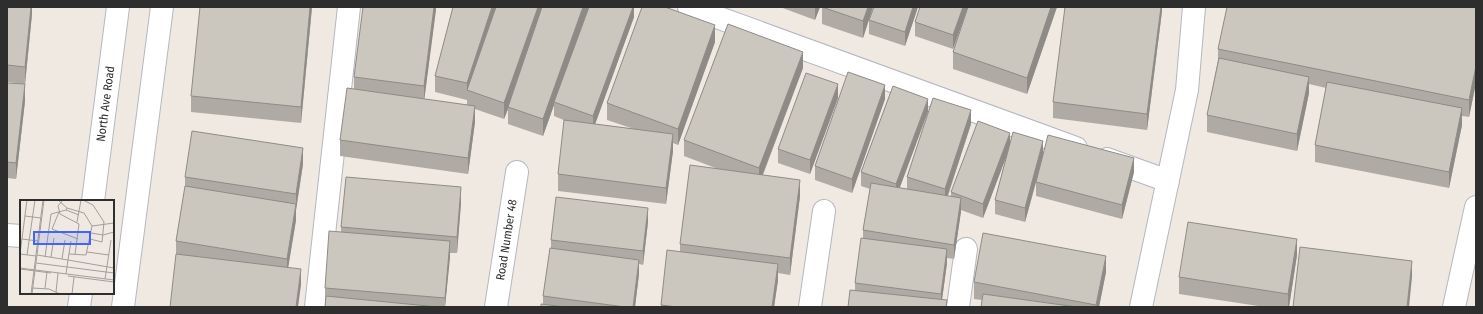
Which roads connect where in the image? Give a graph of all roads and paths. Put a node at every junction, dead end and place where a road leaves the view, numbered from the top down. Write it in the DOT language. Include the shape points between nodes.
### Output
graph roads {
  1 [pos="118,7"];
  2 [pos="162,7"];
  3 [pos="349,7"];
  4 [pos="690,7"];
  5 [pos="1194,7"];
  6 [pos="518,172"];
  7 [pos="1168,181"];
  8 [pos="93,200"];
  9 [pos="1476,207"];
  10 [pos="824,211"];
  11 [pos="7,235"];
  12 [pos="20,236"];
  13 [pos="966,249"];
  14 [pos="81,294"];
  15 [pos="79,307"];
  16 [pos="123,307"];
  17 [pos="316,307"];
  18 [pos="496,307"];
  19 [pos="810,307"];
  20 [pos="958,307"];
  21 [pos="1141,307"];
  22 [pos="1454,307"];
  1 -- 8 [label="street, North Ave Road"];
  2 -- 16 [label="street"];
  3 -- 17 [label="street"];
  4 -- 7 [label="street"];
  5 -- 7 [label="street" via="1187,90"];
  6 -- 18 [label="street, Road Number 48"];
  7 -- 21 [label="street"];
  9 -- 22 [label="street"];
  10 -- 19 [label="street"];
  11 -- 12 [label="street"];
  13 -- 20 [label="street"];
  14 -- 15 [label="street"];
}
